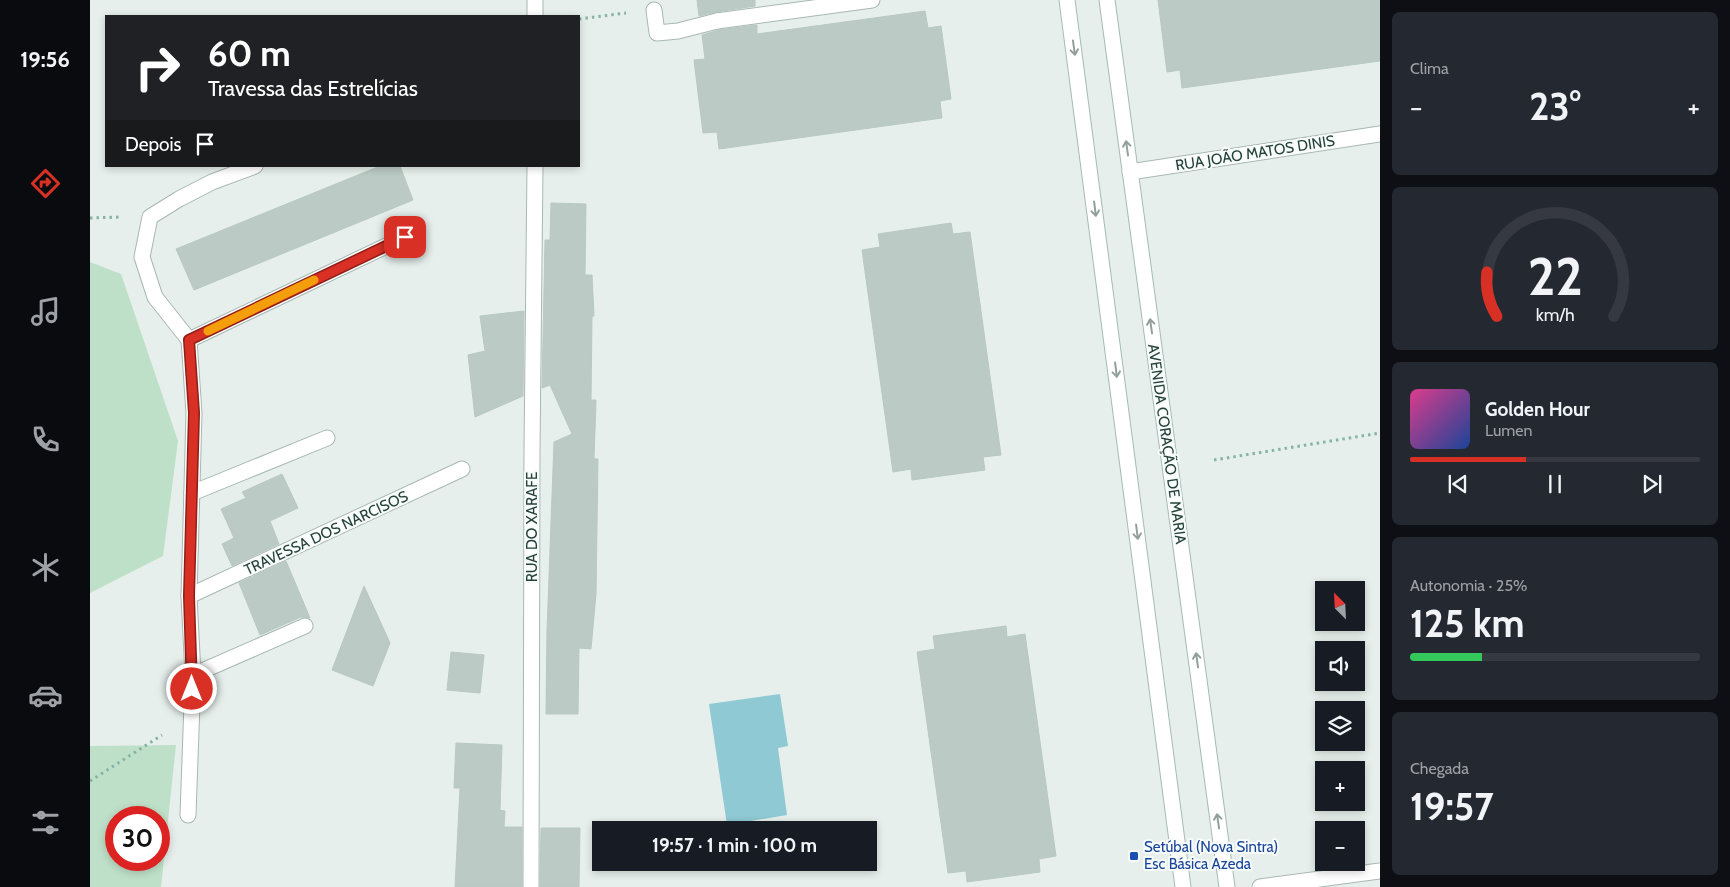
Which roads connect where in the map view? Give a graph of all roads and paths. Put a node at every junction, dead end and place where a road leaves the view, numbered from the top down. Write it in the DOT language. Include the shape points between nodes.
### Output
graph roads {
  1 [pos="535,0"];
  2 [pos="872,0"];
  3 [pos="1067,0"];
  4 [pos="1107,0"];
  5 [pos="654,10"];
  6 [pos="535,15"];
  7 [pos="580,19"];
  8 [pos="1380,134"];
  9 [pos="252,167"];
  10 [pos="535,167"];
  11 [pos="1130,172"];
  12 [pos="405,237"];
  13 [pos="189,340"];
  14 [pos="1380,433"];
  15 [pos="327,438"];
  16 [pos="1214,460"];
  17 [pos="462,469"];
  18 [pos="192,493"];
  19 [pos="189,596"];
  20 [pos="305,626"];
  21 [pos="193,676"];
  22 [pos="192,716"];
  23 [pos="90,781"];
  24 [pos="188,815"];
  25 [pos="1380,871"];
  26 [pos="531,887"];
  27 [pos="1183,887"];
  28 [pos="1227,887"];
  29 [pos="1260,887"];
  1 -- 6 [label="street"];
  2 -- 5 [label="street" via="717,21 657,33"];
  3 -- 27 [label="street, one-way"];
  11 -- 4 [label="street, AVENIDA CORAÇÃO DE MARIA, one-way"];
  5 -- 7 [label="path"];
  8 -- 11 [label="street, RUA JOÃO MATOS DINIS"];
  9 -- 13 [label="street" via="179,198 150,217 142,257 155,297"];
  10 -- 26 [label="street, RUA DO XARAFE"];
  28 -- 11 [label="street, AVENIDA CORAÇÃO DE MARIA, one-way"];
  12 -- 13 [label="street"];
  13 -- 18 [label="street" via="194,413"];
  14 -- 16 [label="path"];
  15 -- 18 [label="street"];
  17 -- 19 [label="street, TRAVESSA DOS NARCISOS"];
  18 -- 19 [label="street"];
  19 -- 21 [label="street"];
  20 -- 21 [label="street"];
  21 -- 22 [label="street"];
  22 -- 23 [label="path"];
  22 -- 24 [label="street"];
  25 -- 29 [label="street"];
}
